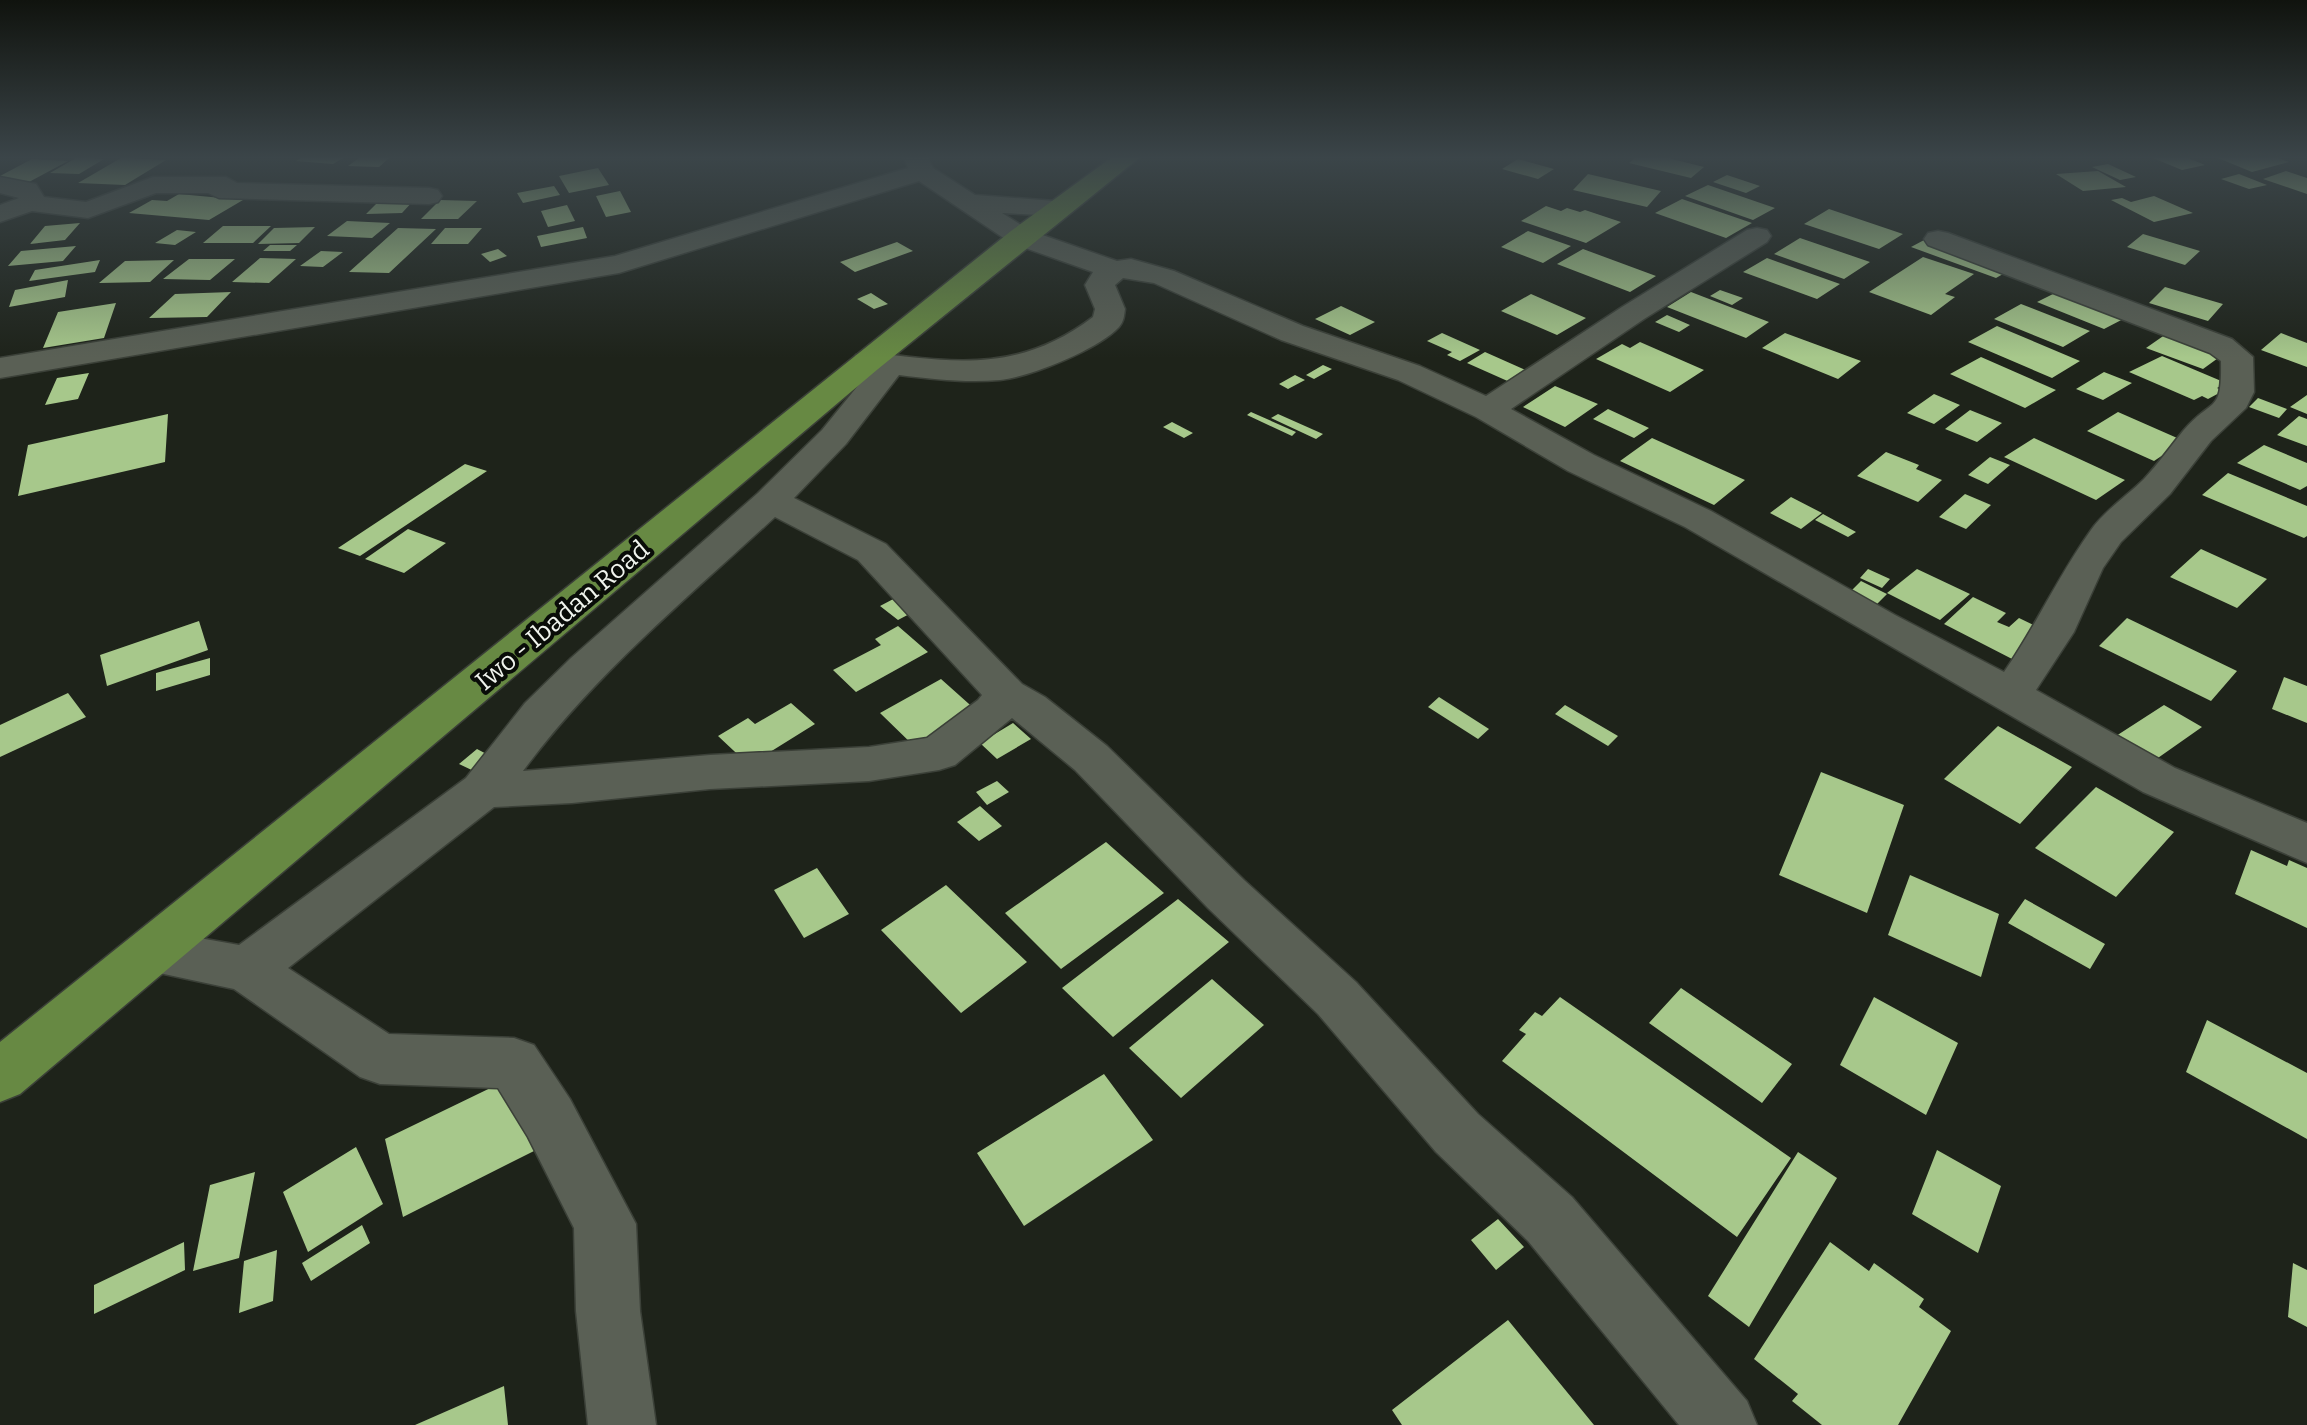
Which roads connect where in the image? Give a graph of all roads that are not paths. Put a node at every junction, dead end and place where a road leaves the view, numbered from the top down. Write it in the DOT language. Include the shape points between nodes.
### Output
graph roads {
  1 [pos="753,224"];
  2 [pos="1002,224"];
  3 [pos="1037,224"];
  4 [pos="1757,236"];
  5 [pos="1021,237"];
  6 [pos="1938,239"];
  7 [pos="1115,270"];
  8 [pos="879,364"];
  9 [pos="0,368"];
  10 [pos="1488,410"];
  11 [pos="771,501"];
  12 [pos="1007,695"];
  13 [pos="2011,695"];
  14 [pos="483,790"];
  15 [pos="2307,844"];
  16 [pos="154,952"];
  17 [pos="247,969"];
  18 [pos="0,1076"];
  19 [pos="622,1425"];
  20 [pos="1723,1425"];
  1 -- 9 [label="street" via="619,264"];
  2 -- 5 [label="street"];
  3 -- 5 [label="main road, Iwo - Ibadan Road"];
  4 -- 10 [label="street"];
  5 -- 7 [label="street"];
  5 -- 8 [label="main road, Iwo - Ibadan Road"];
  6 -- 13 [label="street" via="2221,346 2237,357 2239,367 2238,392 2229,408 2107,534"];
  7 -- 8 [label="street" via="1100,285 1110,309 1108,321 1042,357 1002,370"];
  7 -- 10 [label="street" via="1131,268 1164,277 1292,333 1409,373"];
  8 -- 11 [label="street" via="834,437"];
  8 -- 16 [label="main road, Iwo - Ibadan Road"];
  10 -- 13 [label="street" via="1581,463 1698,519"];
  11 -- 12 [label="street" via="872,552"];
  11 -- 14 [label="street" via="586,668 541,714"];
  12 -- 14 [label="street" via="939,753 869,764"];
  12 -- 20 [label="street" via="1091,758 1337,998 1457,1133 1550,1219"];
  13 -- 15 [label="street" via="2159,780"];
  14 -- 17 [label="street"];
  16 -- 17 [label="street"];
  16 -- 18 [label="main road, Iwo - Ibadan Road"];
  17 -- 19 [label="street" via="380,1059 514,1063 605,1224 608,1311"];
}
